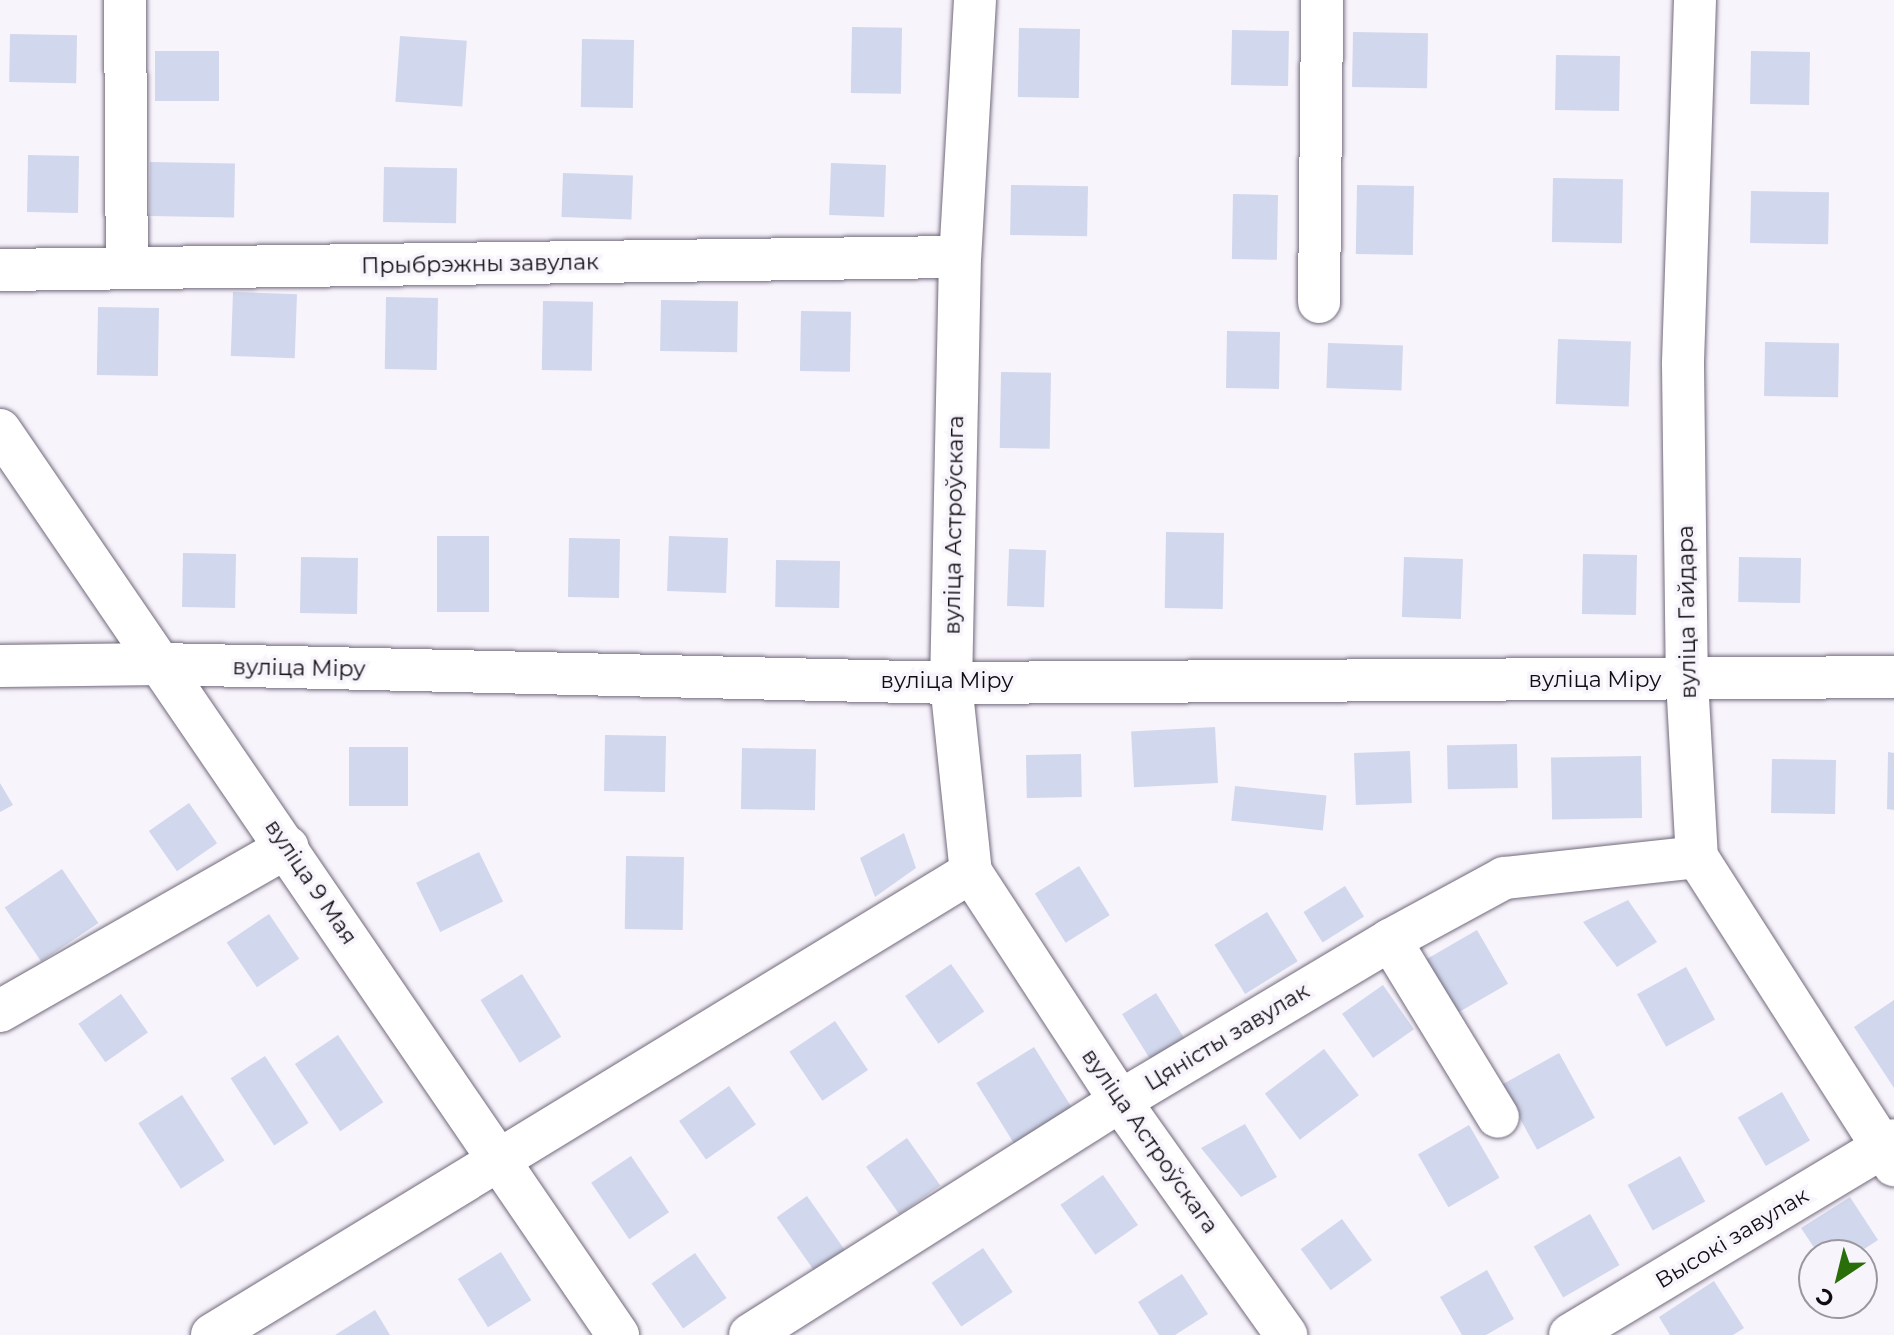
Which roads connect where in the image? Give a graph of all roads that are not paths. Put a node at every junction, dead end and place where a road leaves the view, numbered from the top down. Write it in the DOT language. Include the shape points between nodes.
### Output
graph roads {
  1 [pos="125,0"];
  2 [pos="975,0"];
  3 [pos="1322,0"];
  4 [pos="1695,0"];
  5 [pos="960,257"];
  6 [pos="127,268"];
  7 [pos="0,270"];
  8 [pos="1319,302"];
  9 [pos="0,430"];
  10 [pos="162,664"];
  11 [pos="0,666"];
  12 [pos="1894,677"];
  13 [pos="1687,680"];
  14 [pos="951,683"];
  15 [pos="287,847"];
  16 [pos="1697,857"];
  17 [pos="971,872"];
  18 [pos="1390,940"];
  19 [pos="0,1011"];
  20 [pos="1120,1101"];
  21 [pos="1498,1117"];
  22 [pos="1890,1151"];
  23 [pos="501,1159"];
  24 [pos="212,1335"];
  25 [pos="618,1335"];
  26 [pos="750,1335"];
  27 [pos="1286,1335"];
  28 [pos="1570,1335"];
  1 -- 6 [label="street"];
  2 -- 5 [label="street, вуліца Астроўскага"];
  3 -- 8 [label="street"];
  4 -- 13 [label="street, вуліца Гайдара" via="1683,365"];
  5 -- 6 [label="street, Прыбрэжны завулак"];
  5 -- 14 [label="street, вуліца Астроўскага"];
  6 -- 7 [label="street, Прыбрэжны завулак"];
  9 -- 10 [label="street, вуліца 9 Мая"];
  10 -- 11 [label="street, вуліца Міру"];
  10 -- 14 [label="street, вуліца Міру"];
  10 -- 15 [label="street, вуліца 9 Мая"];
  12 -- 13 [label="street, вуліца Міру"];
  13 -- 14 [label="street, вуліца Міру"];
  13 -- 16 [label="street, вуліца Гайдара"];
  14 -- 17 [label="street, вуліца Астроўскага"];
  15 -- 19 [label="street"];
  15 -- 23 [label="street, вуліца 9 Мая"];
  16 -- 18 [label="street, Цяністы завулак" via="1504,878"];
  16 -- 22 [label="street, вуліца Гайдара"];
  17 -- 20 [label="street, вуліца Астроўскага"];
  17 -- 23 [label="street"];
  18 -- 20 [label="street, Цяністы завулак"];
  18 -- 21 [label="street"];
  20 -- 26 [label="street, Цяністы завулак"];
  20 -- 27 [label="street, вуліца Астроўскага"];
  22 -- 28 [label="street, Высокі завулак"];
  23 -- 24 [label="street"];
  23 -- 25 [label="street, вуліца 9 Мая"];
}
